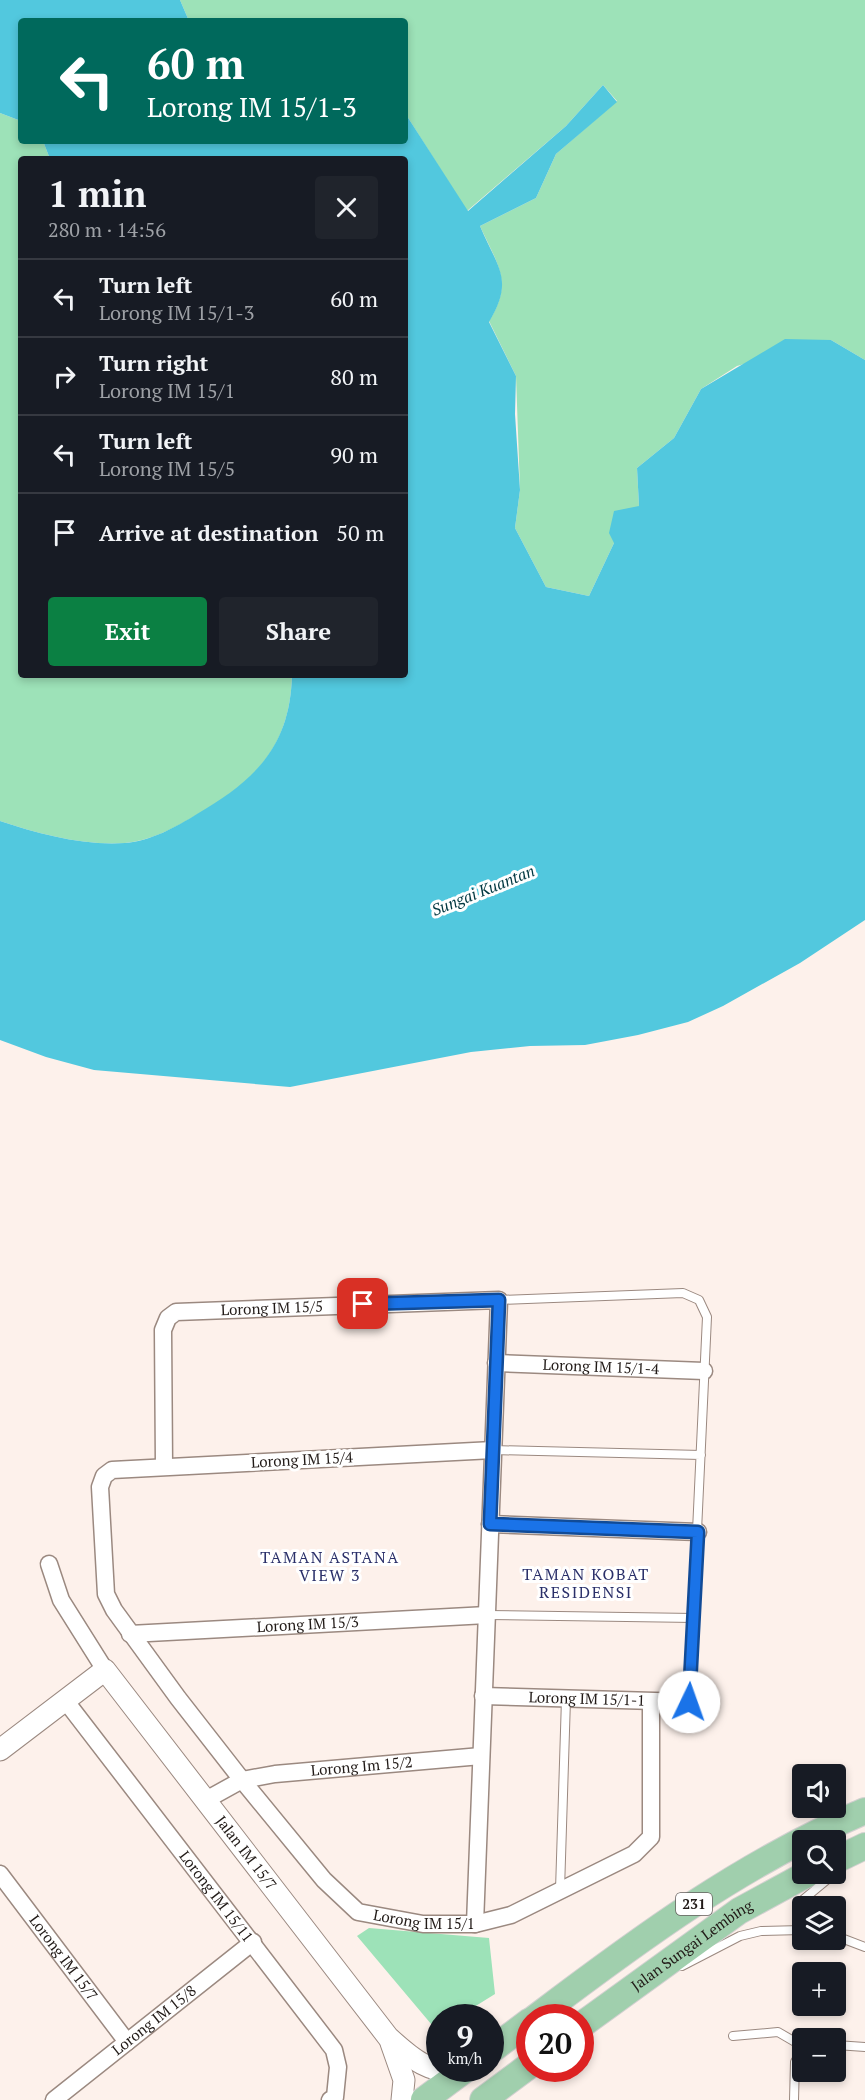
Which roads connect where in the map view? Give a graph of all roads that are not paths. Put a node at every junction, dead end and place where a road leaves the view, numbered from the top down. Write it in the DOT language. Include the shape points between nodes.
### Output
graph roads {
  1 [pos="499,1300"];
  2 [pos="496,1363"];
  3 [pos="704,1371"];
  4 [pos="493,1450"];
  5 [pos="701,1455"];
  6 [pos="164,1466"];
  7 [pos="112,1470"];
  8 [pos="490,1524"];
  9 [pos="698,1532"];
  10 [pos="49,1564"];
  11 [pos="487,1615"];
  12 [pos="694,1618"];
  13 [pos="130,1634"];
  14 [pos="105,1670"];
  15 [pos="483,1696"];
  16 [pos="65,1700"];
  17 [pos="566,1700"];
  18 [pos="651,1702"];
  19 [pos="689,1702"];
  20 [pos="0,1750"];
  21 [pos="481,1756"];
  22 [pos="242,1780"];
  23 [pos="204,1801"];
  24 [pos="865,1811"];
  25 [pos="0,1874"];
  26 [pos="792,1882"];
  27 [pos="822,1884"];
  28 [pos="560,1891"];
  29 [pos="807,1896"];
  30 [pos="475,1924"];
  31 [pos="792,1929"];
  32 [pos="846,1940"];
  33 [pos="253,1942"];
  34 [pos="865,1947"];
  35 [pos="613,2001"];
  36 [pos="554,2004"];
  37 [pos="594,2015"];
  38 [pos="733,2036"];
  39 [pos="388,2037"];
  40 [pos="792,2041"];
  41 [pos="128,2042"];
  42 [pos="846,2046"];
  43 [pos="865,2047"];
  44 [pos="426,2066"];
  45 [pos="516,2075"];
  46 [pos="449,2082"];
  47 [pos="794,2082"];
  48 [pos="54,2100"];
  49 [pos="330,2100"];
  50 [pos="402,2100"];
  51 [pos="424,2100"];
  52 [pos="483,2100"];
  53 [pos="794,2100"];
  1 -- 2 [label="street, Lorong IM 15/1"];
  1 -- 3 [label="lane" via="683,1293 699,1300 707,1317"];
  1 -- 6 [label="street, Lorong IM 15/5" via="182,1310 168,1318 163,1330"];
  2 -- 3 [label="street, Lorong IM 15/1-4"];
  2 -- 4 [label="street, Lorong IM 15/1"];
  3 -- 5 [label="lane"];
  4 -- 5 [label="lane"];
  4 -- 6 [label="street, Lorong IM 15/4"];
  4 -- 8 [label="street, Lorong IM 15/1"];
  5 -- 9 [label="lane"];
  6 -- 7 [label="street, Lorong IM 15/4"];
  7 -- 13 [label="street, Lorong IM 15/1" via="104,1476 100,1487 106,1594"];
  8 -- 9 [label="street"];
  8 -- 11 [label="street, Lorong IM 15/1"];
  9 -- 12 [label="lane"];
  10 -- 14 [label="street, Jalan IM 15/7" via="61,1600"];
  11 -- 12 [label="lane"];
  11 -- 13 [label="street, Lorong IM 15/3"];
  11 -- 15 [label="street, Lorong IM 15/1"];
  12 -- 19 [label="lane"];
  13 -- 22 [label="street, Lorong IM 15/1"];
  14 -- 16 [label="street"];
  14 -- 23 [label="street, Jalan IM 15/7"];
  15 -- 17 [label="street, Lorong IM 15/1-1"];
  15 -- 21 [label="street, Lorong IM 15/1"];
  16 -- 20 [label="street"];
  16 -- 33 [label="street, Lorong IM 15/11"];
  17 -- 18 [label="street, Lorong IM 15/1-1"];
  17 -- 28 [label="lane"];
  18 -- 19 [label="street, Lorong IM 15/1-1"];
  18 -- 28 [label="street" via="651,1837 634,1854"];
  21 -- 22 [label="street, Lorong Im 15/2"];
  21 -- 30 [label="street, Lorong IM 15/1"];
  22 -- 23 [label="street"];
  22 -- 30 [label="street, Lorong IM 15/1" via="324,1880 358,1912 423,1924"];
  23 -- 39 [label="street, Jalan IM 15/7"];
  24 -- 36 [label="main road, Jalan Sungai Lembing / 231" via="788,1847 678,1914"];
  25 -- 41 [label="street, Lorong IM 15/7"];
  26 -- 35 [label="main road, Jalan Sungai Lembing / 231" via="740,1911"];
  27 -- 29 [label="lane"];
  28 -- 30 [label="street" via="511,1915"];
  31 -- 35 [label="lane" via="740,1936"];
  32 -- 34 [label="lane"];
  33 -- 41 [label="street, Lorong IM 15/8"];
  33 -- 49 [label="street, Lorong IM 15/11" via="334,2050 338,2067 335,2097"];
  35 -- 37 [label="main road, Jalan Sungai Lembing / 231"];
  38 -- 40 [label="lane" via="778,2032"];
  39 -- 44 [label="street"];
  39 -- 50 [label="street" via="403,2072"];
  41 -- 48 [label="street, Lorong IM 15/8"];
  42 -- 43 [label="lane"];
  45 -- 52 [label="main road"];
  46 -- 51 [label="main road"];
  47 -- 53 [label="lane"];
}
